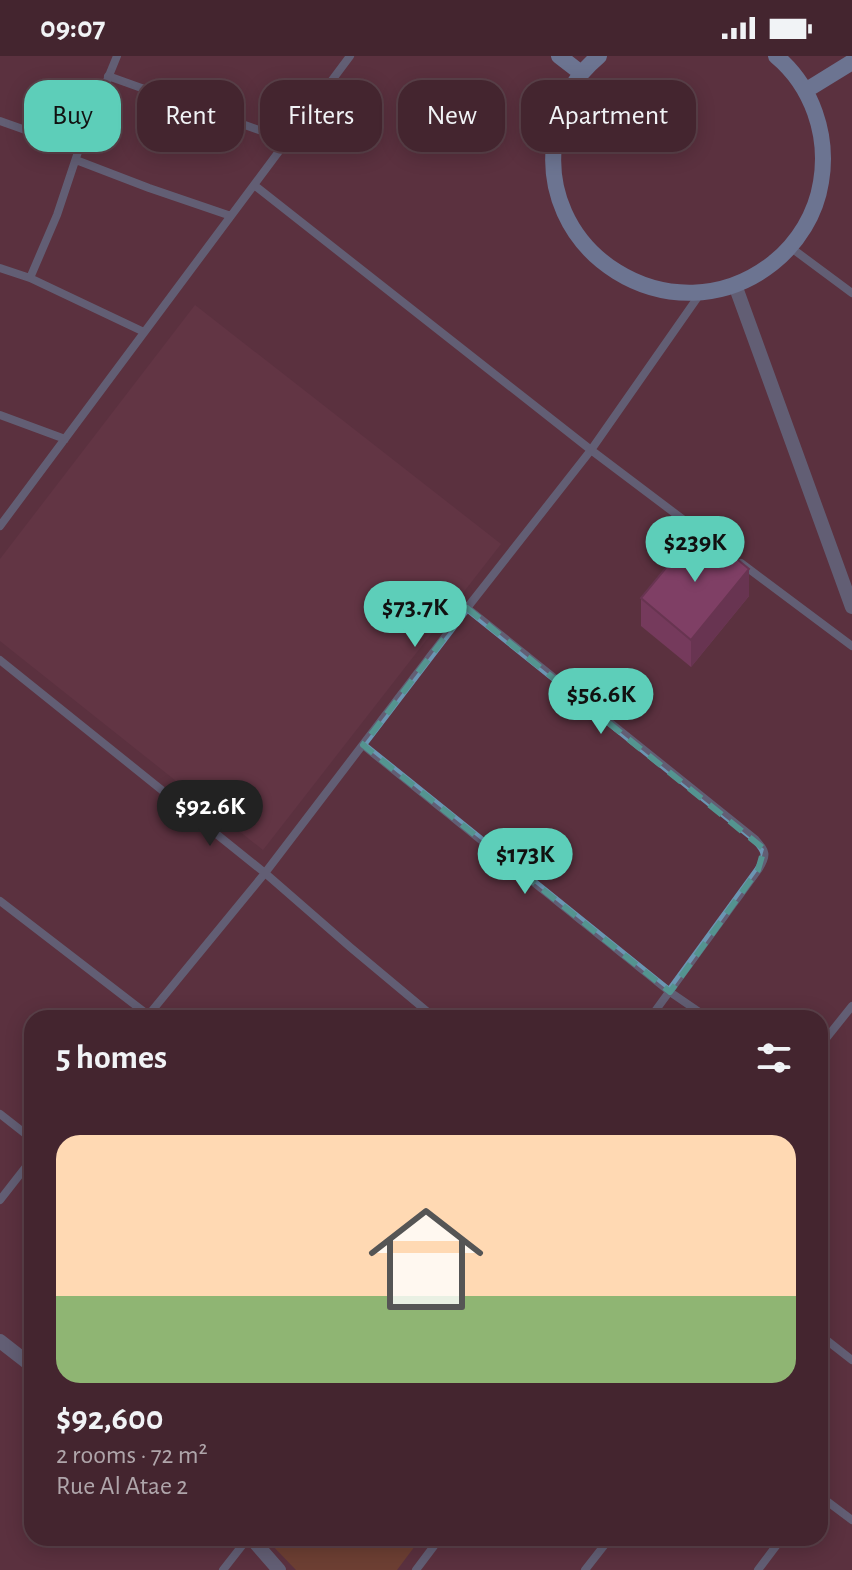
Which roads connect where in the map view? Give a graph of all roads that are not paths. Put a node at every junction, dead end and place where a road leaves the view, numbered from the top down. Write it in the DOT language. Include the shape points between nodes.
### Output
graph roads {
  1 [pos="117,56"];
  2 [pos="559,56"];
  3 [pos="599,56"];
  4 [pos="776,56"];
  5 [pos="346,57"];
  6 [pos="852,62"];
  7 [pos="581,73"];
  8 [pos="108,76"];
  9 [pos="106,80"];
  10 [pos="330,80"];
  11 [pos="805,91"];
  12 [pos="0,121"];
  13 [pos="24,130"];
  14 [pos="260,130"];
  15 [pos="78,152"];
  16 [pos="278,152"];
  17 [pos="76,160"];
  18 [pos="254,185"];
  19 [pos="231,216"];
  20 [pos="790,247"];
  21 [pos="0,268"];
  22 [pos="30,278"];
  23 [pos="735,285"];
  24 [pos="701,293"];
  25 [pos="852,293"];
  26 [pos="144,332"];
  27 [pos="0,415"];
  28 [pos="65,439"];
  29 [pos="591,450"];
  30 [pos="0,526"];
  31 [pos="711,540"];
  32 [pos="735,558"];
  33 [pos="852,607"];
  34 [pos="467,608"];
  35 [pos="852,646"];
  36 [pos="0,660"];
  37 [pos="363,745"];
  38 [pos="265,873"];
  39 [pos="0,901"];
  40 [pos="670,992"];
  41 [pos="852,1006"];
  42 [pos="140,1010"];
  43 [pos="155,1010"];
  44 [pos="425,1010"];
  45 [pos="656,1010"];
  46 [pos="696,1010"];
  47 [pos="828,1036"];
  48 [pos="0,1114"];
  49 [pos="24,1133"];
  50 [pos="24,1169"];
  51 [pos="0,1200"];
  52 [pos="0,1341"];
  53 [pos="828,1341"];
  54 [pos="24,1360"];
  55 [pos="852,1360"];
  56 [pos="828,1502"];
  57 [pos="852,1520"];
  58 [pos="242,1546"];
  59 [pos="256,1546"];
  60 [pos="434,1546"];
  61 [pos="604,1546"];
  62 [pos="776,1546"];
  63 [pos="223,1570"];
  64 [pos="279,1570"];
  65 [pos="416,1570"];
  66 [pos="585,1570"];
  67 [pos="758,1570"];
  1 -- 8 [label="street"];
  2 -- 7 [label="main road"];
  3 -- 7 [label="main road"];
  4 -- 11 [label="main road"];
  5 -- 10 [label="street"];
  6 -- 11 [label="main road"];
  7 -- 24 [label="main road" via="555,136 554,177 566,217 589,250 622,276 660,291"];
  8 -- 9 [label="street"];
  8 -- 14 [label="street"];
  11 -- 20 [label="main road" via="822,138 823,171 809,219"];
  12 -- 13 [label="street"];
  15 -- 17 [label="street"];
  16 -- 18 [label="street"];
  17 -- 19 [label="street"];
  17 -- 22 [label="street"];
  18 -- 19 [label="street"];
  18 -- 29 [label="street"];
  19 -- 26 [label="street"];
  20 -- 23 [label="main road" via="765,270"];
  20 -- 25 [label="street"];
  21 -- 22 [label="street"];
  22 -- 26 [label="street"];
  23 -- 24 [label="main road"];
  23 -- 33 [label="street"];
  24 -- 29 [label="street"];
  26 -- 28 [label="street"];
  27 -- 28 [label="street"];
  28 -- 30 [label="street"];
  29 -- 31 [label="street"];
  29 -- 34 [label="street"];
  32 -- 35 [label="street"];
  34 -- 37 [label="street"];
  34 -- 40 [label="street" via="764,849 765,859"];
  36 -- 38 [label="street"];
  37 -- 38 [label="street"];
  37 -- 40 [label="street"];
  38 -- 43 [label="street"];
  38 -- 44 [label="street"];
  39 -- 42 [label="street"];
  40 -- 45 [label="street"];
  40 -- 46 [label="street"];
  41 -- 47 [label="street"];
  48 -- 49 [label="street"];
  50 -- 51 [label="street"];
  52 -- 54 [label="street"];
  53 -- 55 [label="street"];
  56 -- 57 [label="street"];
  58 -- 63 [label="street"];
  59 -- 64 [label="street"];
  60 -- 65 [label="street"];
  61 -- 66 [label="street"];
  62 -- 67 [label="street"];
}
